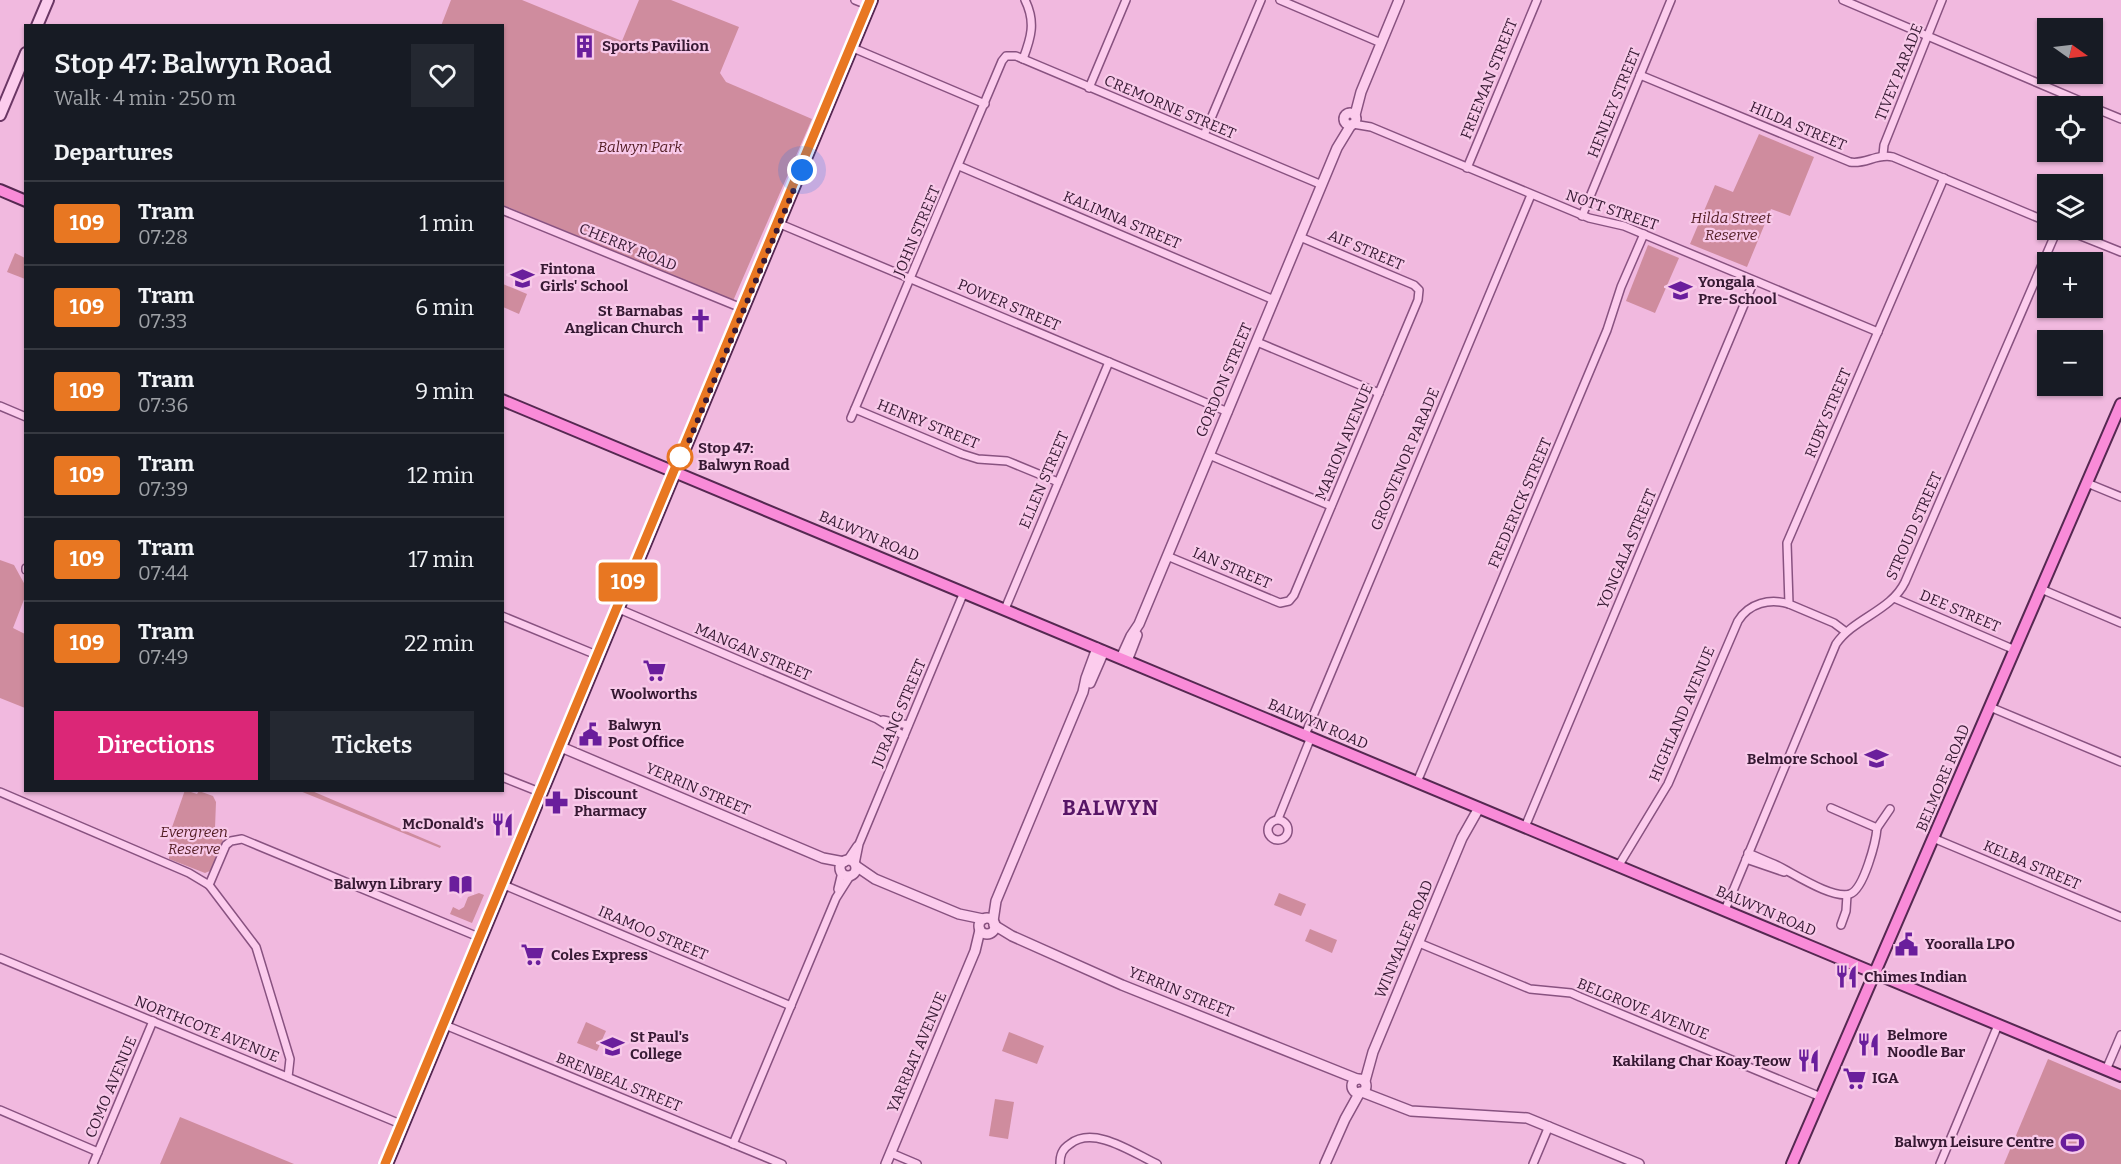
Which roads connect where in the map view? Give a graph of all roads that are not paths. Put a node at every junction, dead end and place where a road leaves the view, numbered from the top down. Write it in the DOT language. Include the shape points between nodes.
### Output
graph roads {
  1 [pos="48,0"];
  2 [pos="855,0"];
  3 [pos="1025,0"];
  4 [pos="1126,0"];
  5 [pos="1261,0"];
  6 [pos="1280,0"];
  7 [pos="1398,0"];
  8 [pos="1536,0"];
  9 [pos="1671,0"];
  10 [pos="1843,0"];
  11 [pos="1942,0"];
  12 [pos="871,3"];
  13 [pos="38,24"];
  14 [pos="1928,36"];
  15 [pos="1381,43"];
  16 [pos="853,48"];
  17 [pos="1008,55"];
  18 [pos="24,58"];
  19 [pos="1023,59"];
  20 [pos="1640,75"];
  21 [pos="1089,88"];
  22 [pos="2067,96"];
  23 [pos="985,104"];
  24 [pos="2103,112"];
  25 [pos="0,115"];
  26 [pos="1351,119"];
  27 [pos="2121,119"];
  28 [pos="1204,135"];
  29 [pos="1883,155"];
  30 [pos="959,166"];
  31 [pos="1467,168"];
  32 [pos="1944,178"];
  33 [pos="1322,185"];
  34 [pos="0,190"];
  35 [pos="1531,195"];
  36 [pos="24,200"];
  37 [pos="504,211"];
  38 [pos="1582,216"];
  39 [pos="2037,217"];
  40 [pos="780,224"];
  41 [pos="1644,234"];
  42 [pos="1300,237"];
  43 [pos="2053,240"];
  44 [pos="2091,240"];
  45 [pos="2121,252"];
  46 [pos="911,279"];
  47 [pos="1754,281"];
  48 [pos="1419,290"];
  49 [pos="1274,300"];
  50 [pos="744,309"];
  51 [pos="1878,332"];
  52 [pos="1257,342"];
  53 [pos="1109,362"];
  54 [pos="1379,393"];
  55 [pos="504,401"];
  56 [pos="2121,404"];
  57 [pos="0,406"];
  58 [pos="855,409"];
  59 [pos="1228,412"];
  60 [pos="24,416"];
  61 [pos="851,418"];
  62 [pos="1209,455"];
  63 [pos="676,472"];
  64 [pos="1058,482"];
  65 [pos="2087,483"];
  66 [pos="2121,497"];
  67 [pos="1331,506"];
  68 [pos="1167,556"];
  69 [pos="2041,589"];
  70 [pos="964,592"];
  71 [pos="1894,598"];
  72 [pos="1288,602"];
  73 [pos="1789,604"];
  74 [pos="619,609"];
  75 [pos="1005,609"];
  76 [pos="504,617"];
  77 [pos="2121,623"];
  78 [pos="1846,632"];
  79 [pos="1101,650"];
  80 [pos="2015,650"];
  81 [pos="599,656"];
  82 [pos="1124,659"];
  83 [pos="1990,707"];
  84 [pos="878,719"];
  85 [pos="908,725"];
  86 [pos="904,736"];
  87 [pos="1308,736"];
  88 [pos="561,747"];
  89 [pos="2121,762"];
  90 [pos="504,778"];
  91 [pos="1417,782"];
  92 [pos="0,792"];
  93 [pos="542,793"];
  94 [pos="1476,806"];
  95 [pos="1831,808"];
  96 [pos="1890,809"];
  97 [pos="1278,819"];
  98 [pos="1525,827"];
  99 [pos="1878,828"];
  100 [pos="1933,838"];
  101 [pos="1747,856"];
  102 [pos="1619,866"];
  103 [pos="849,868"];
  104 [pos="208,885"];
  105 [pos="504,885"];
  106 [pos="1847,895"];
  107 [pos="1725,910"];
  108 [pos="2121,917"];
  109 [pos="1841,925"];
  110 [pos="986,926"];
  111 [pos="481,938"];
  112 [pos="1419,943"];
  113 [pos="0,958"];
  114 [pos="1875,972"];
  115 [pos="791,1006"];
  116 [pos="153,1022"];
  117 [pos="445,1025"];
  118 [pos="1998,1025"];
  119 [pos="2121,1035"];
  120 [pos="2106,1070"];
  121 [pos="2121,1076"];
  122 [pos="288,1077"];
  123 [pos="1359,1085"];
  124 [pos="1821,1097"];
  125 [pos="0,1110"];
  126 [pos="403,1125"];
  127 [pos="1548,1126"];
  128 [pos="733,1144"];
  129 [pos="98,1152"];
  130 [pos="891,1154"];
  131 [pos="93,1164"];
  132 [pos="387,1164"];
  133 [pos="782,1164"];
  134 [pos="886,1164"];
  135 [pos="917,1164"];
  136 [pos="1060,1164"];
  137 [pos="1157,1164"];
  138 [pos="1325,1164"];
  139 [pos="1533,1164"];
  140 [pos="1639,1164"];
  141 [pos="1792,1164"];
  142 [pos="1940,1164"];
  1 -- 13 [label="main road"];
  2 -- 12 [label="street"];
  3 -- 19 [label="street" via="1033,25"];
  4 -- 21 [label="street"];
  5 -- 28 [label="street"];
  6 -- 15 [label="street"];
  7 -- 15 [label="street, GORDON STREET"];
  8 -- 31 [label="street, FREEMAN STREET"];
  9 -- 20 [label="street, HENLEY STREET"];
  10 -- 14 [label="street"];
  11 -- 14 [label="street, TIVEY PARADE"];
  12 -- 16 [label="main road"];
  14 -- 22 [label="street"];
  14 -- 29 [label="street, TIVEY PARADE"];
  15 -- 26 [label="street, GORDON STREET"];
  16 -- 23 [label="street"];
  16 -- 40 [label="main road"];
  17 -- 19 [label="street, CREMORNE STREET"];
  17 -- 23 [label="street, JOHN STREET"];
  18 -- 25 [label="main road"];
  19 -- 21 [label="street, CREMORNE STREET"];
  20 -- 29 [label="street, HILDA STREET" via="1850,162"];
  20 -- 38 [label="street, HENLEY STREET"];
  21 -- 28 [label="street, CREMORNE STREET"];
  23 -- 30 [label="street, JOHN STREET"];
  24 -- 27 [label="street"];
  26 -- 31 [label="street, NOTT STREET"];
  26 -- 33 [label="street, GORDON STREET"];
  28 -- 33 [label="street, CREMORNE STREET"];
  29 -- 32 [label="street"];
  30 -- 46 [label="street, JOHN STREET"];
  30 -- 49 [label="street, KALIMNA STREET"];
  31 -- 35 [label="street, NOTT STREET"];
  32 -- 39 [label="street"];
  32 -- 51 [label="street, RUBY STREET"];
  33 -- 42 [label="street, GORDON STREET"];
  34 -- 36 [label="main road"];
  35 -- 38 [label="street, NOTT STREET"];
  35 -- 87 [label="street, GROSVENOR PARADE"];
  37 -- 50 [label="street, CHERRY ROAD"];
  38 -- 41 [label="street, NOTT STREET"];
  40 -- 46 [label="street, POWER STREET"];
  40 -- 50 [label="main road"];
  41 -- 47 [label="street, NOTT STREET"];
  41 -- 91 [label="street, FREDERICK STREET"];
  42 -- 48 [label="street, AIF STREET"];
  42 -- 49 [label="street, GORDON STREET"];
  43 -- 71 [label="street, STROUD STREET" via="1905,582"];
  44 -- 45 [label="street"];
  46 -- 53 [label="street, POWER STREET"];
  46 -- 58 [label="street, JOHN STREET"];
  47 -- 51 [label="street, NOTT STREET"];
  47 -- 98 [label="street, YONGALA STREET"];
  48 -- 54 [label="street, MARION AVENUE"];
  49 -- 52 [label="street, GORDON STREET"];
  50 -- 63 [label="main road"];
  51 -- 73 [label="street, RUBY STREET" via="1789,538"];
  52 -- 54 [label="street"];
  52 -- 59 [label="street, GORDON STREET"];
  53 -- 59 [label="street, POWER STREET"];
  53 -- 64 [label="street, ELLEN STREET"];
  54 -- 67 [label="street, MARION AVENUE"];
  55 -- 63 [label="main road, BALWYN ROAD"];
  56 -- 65 [label="main road, BELMORE ROAD"];
  57 -- 60 [label="street"];
  58 -- 61 [label="street, JOHN STREET"];
  58 -- 64 [label="street, HENRY STREET" via="962,454 1007,461"];
  59 -- 62 [label="street, GORDON STREET"];
  62 -- 67 [label="street"];
  62 -- 68 [label="street, GORDON STREET"];
  63 -- 70 [label="main road, BALWYN ROAD"];
  63 -- 74 [label="main road"];
  64 -- 75 [label="street, ELLEN STREET"];
  65 -- 66 [label="street"];
  65 -- 69 [label="main road, BELMORE ROAD"];
  67 -- 72 [label="street, MARION AVENUE" via="1294,596"];
  68 -- 72 [label="street, IAN STREET" via="1280,603"];
  68 -- 82 [label="street, GORDON STREET"];
  69 -- 77 [label="street"];
  69 -- 80 [label="main road, BELMORE ROAD"];
  70 -- 75 [label="main road, BALWYN ROAD"];
  70 -- 85 [label="street, JURANG STREET"];
  71 -- 78 [label="street, STROUD STREET"];
  71 -- 80 [label="street, DEE STREET"];
  73 -- 78 [label="street"];
  73 -- 102 [label="street, HIGHLAND AVENUE" via="1762,603 1738,621 1668,784"];
  74 -- 81 [label="main road"];
  74 -- 84 [label="street, MANGAN STREET"];
  75 -- 79 [label="main road, BALWYN ROAD"];
  76 -- 81 [label="street"];
  78 -- 101 [label="street, STROUD STREET" via="1835,647"];
  79 -- 82 [label="main road, BALWYN ROAD"];
  79 -- 110 [label="street, YARRBAT AVENUE"];
  80 -- 83 [label="main road, BELMORE ROAD"];
  81 -- 88 [label="main road"];
  82 -- 87 [label="main road, BALWYN ROAD"];
  83 -- 89 [label="street"];
  83 -- 100 [label="main road, BELMORE ROAD"];
  84 -- 85 [label="street, MANGAN STREET"];
  84 -- 86 [label="street, MANGAN STREET"];
  85 -- 86 [label="street, JURANG STREET"];
  86 -- 103 [label="street, JURANG STREET"];
  87 -- 91 [label="main road, BALWYN ROAD"];
  87 -- 97 [label="street, GROSVENOR PARADE"];
  88 -- 93 [label="main road"];
  88 -- 103 [label="street, YERRIN STREET"];
  90 -- 93 [label="street"];
  91 -- 94 [label="main road, BALWYN ROAD"];
  92 -- 104 [label="street" via="189,873"];
  93 -- 105 [label="main road"];
  94 -- 98 [label="main road, BALWYN ROAD"];
  94 -- 112 [label="street, WINMALEE ROAD"];
  95 -- 99 [label="street"];
  96 -- 99 [label="street"];
  98 -- 102 [label="main road, BALWYN ROAD"];
  99 -- 106 [label="street" via="1864,872 1856,889"];
  100 -- 108 [label="street, KELBA STREET"];
  100 -- 114 [label="main road, BELMORE ROAD"];
  101 -- 106 [label="street" via="1816,887"];
  101 -- 107 [label="street, STROUD STREET"];
  102 -- 107 [label="main road, BALWYN ROAD"];
  103 -- 110 [label="street, YERRIN STREET"];
  103 -- 115 [label="street, JURANG STREET"];
  104 -- 111 [label="street" via="226,845 242,839"];
  104 -- 122 [label="street" via="256,947 290,1059"];
  105 -- 111 [label="main road"];
  105 -- 115 [label="street, IRAMOO STREET"];
  106 -- 109 [label="street"];
  107 -- 114 [label="main road, BALWYN ROAD"];
  110 -- 123 [label="street, YERRIN STREET" via="1340,1073"];
  110 -- 130 [label="street, YARRBAT AVENUE"];
  111 -- 117 [label="main road"];
  112 -- 123 [label="street, WINMALEE ROAD"];
  112 -- 124 [label="street, BELGROVE AVENUE" via="1530,989 1571,993"];
  113 -- 116 [label="street, NORTHCOTE AVENUE"];
  114 -- 118 [label="main road, BALWYN ROAD"];
  114 -- 124 [label="main road, BELMORE ROAD"];
  115 -- 128 [label="street, JURANG STREET"];
  116 -- 122 [label="street, NORTHCOTE AVENUE"];
  116 -- 129 [label="street, COMO AVENUE"];
  117 -- 126 [label="main road"];
  117 -- 128 [label="street, BRENBEAL STREET"];
  118 -- 120 [label="main road, BALWYN ROAD"];
  118 -- 142 [label="street"];
  119 -- 120 [label="street"];
  120 -- 121 [label="main road, BALWYN ROAD"];
  122 -- 126 [label="street, NORTHCOTE AVENUE"];
  123 -- 127 [label="street, YERRIN STREET" via="1411,1111 1523,1117"];
  123 -- 138 [label="street, WINMALEE ROAD"];
  124 -- 141 [label="main road, BELMORE ROAD"];
  125 -- 129 [label="street"];
  126 -- 132 [label="main road"];
  127 -- 139 [label="street"];
  127 -- 140 [label="street, YERRIN STREET"];
  128 -- 133 [label="street, BRENBEAL STREET"];
  129 -- 131 [label="street, COMO AVENUE"];
  130 -- 134 [label="street, YARRBAT AVENUE"];
  130 -- 135 [label="street"];
  136 -- 137 [label="street" via="1065,1148 1077,1138 1094,1136"];
}
